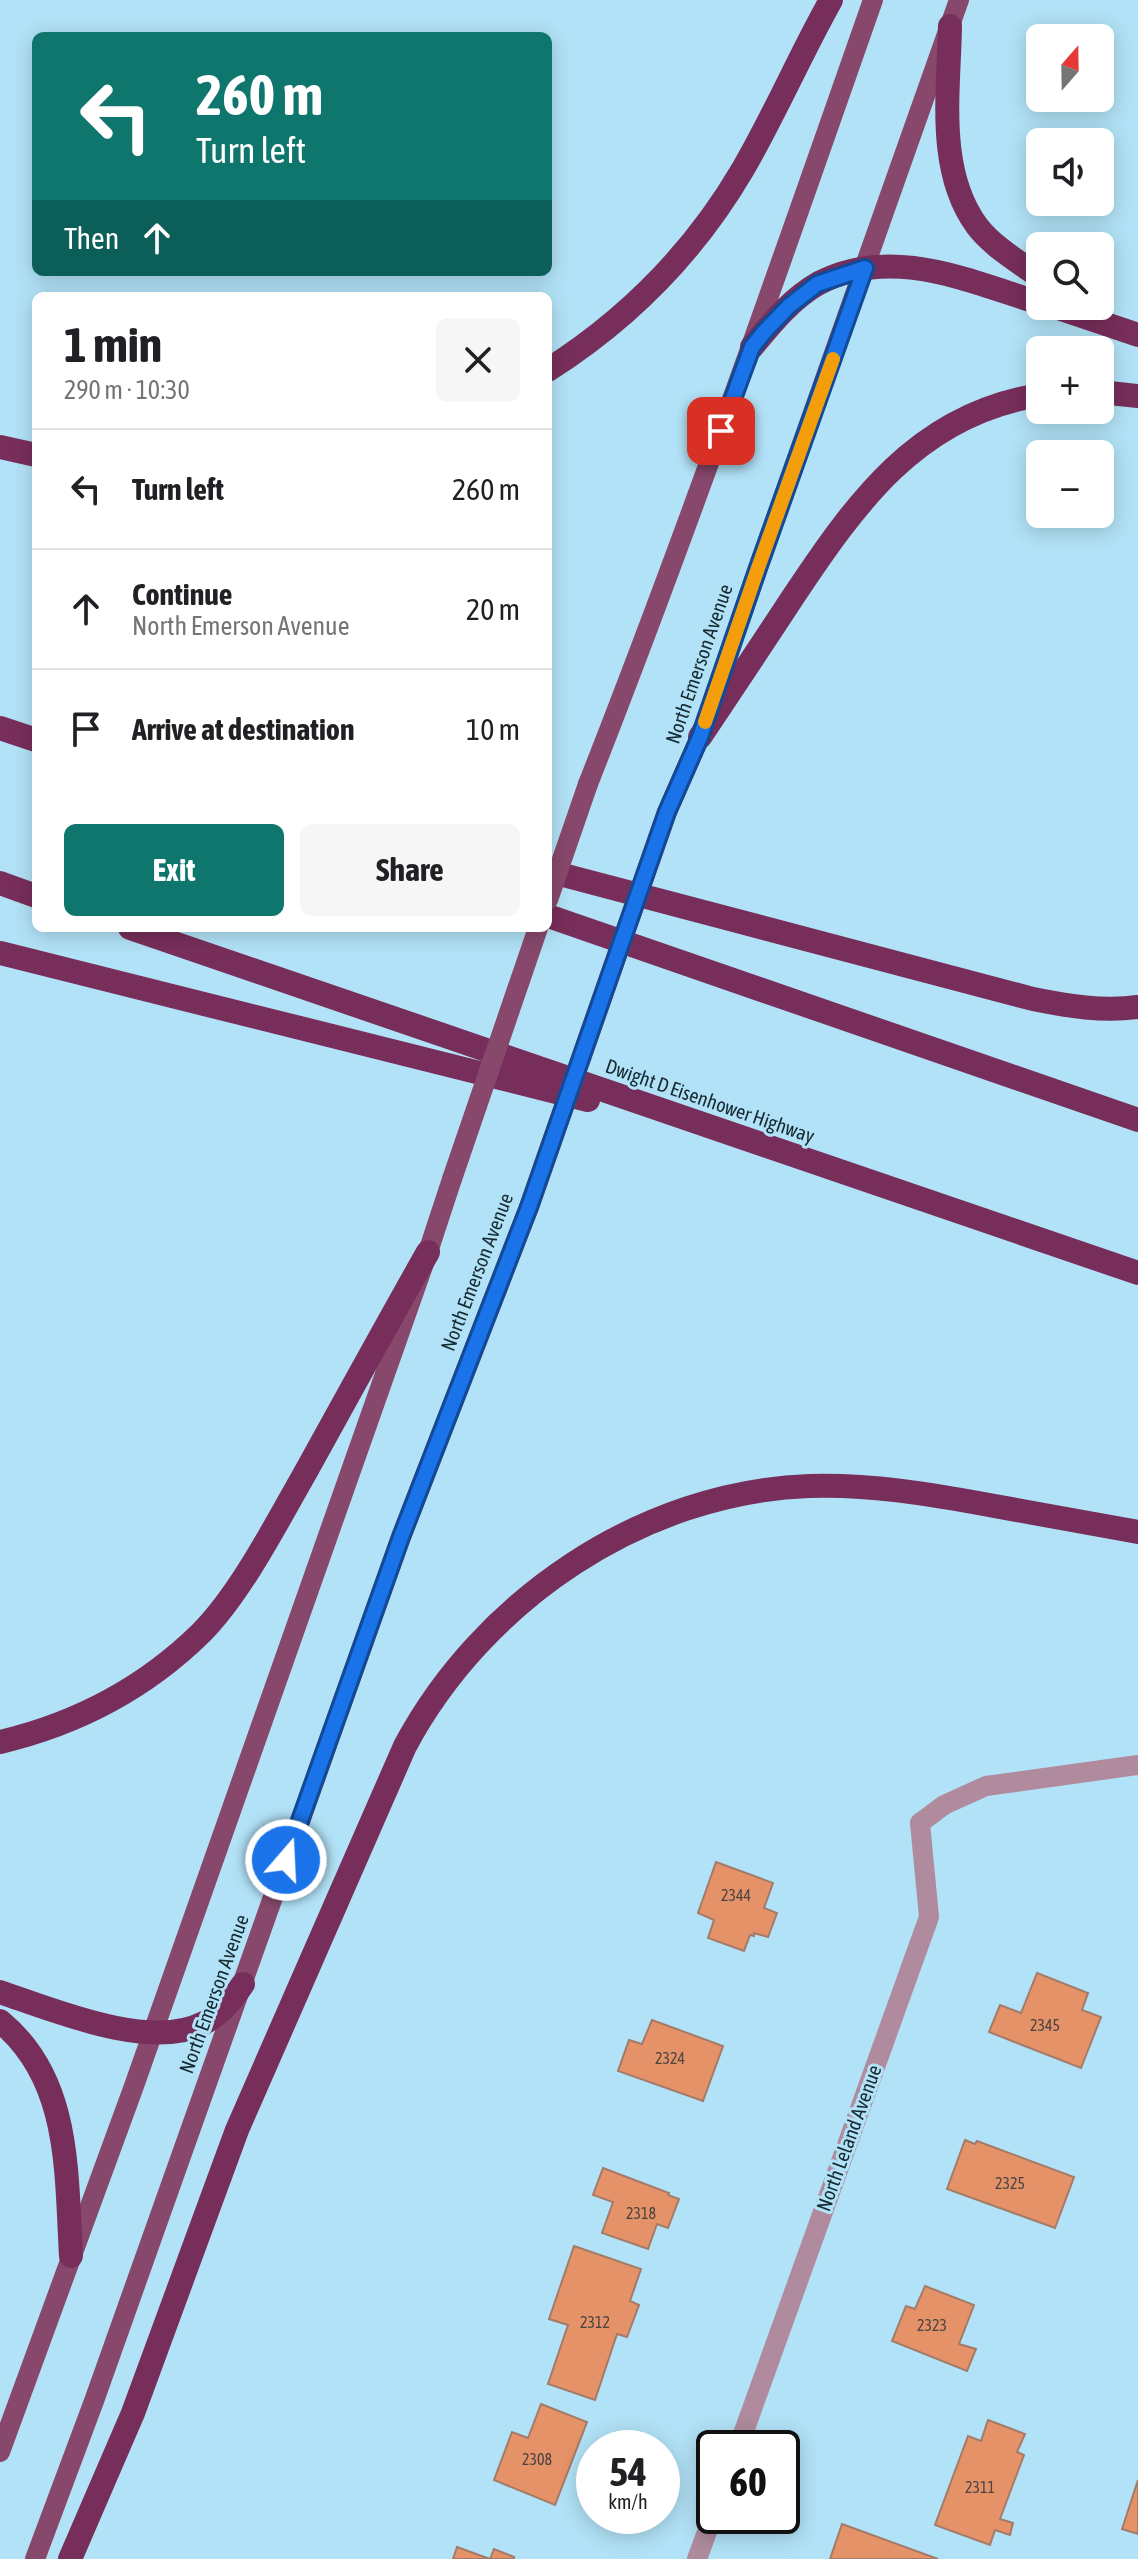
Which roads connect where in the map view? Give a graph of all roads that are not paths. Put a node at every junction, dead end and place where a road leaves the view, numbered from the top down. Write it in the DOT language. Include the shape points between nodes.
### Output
graph roads {
  1 [pos="831,0"];
  2 [pos="873,0"];
  3 [pos="959,0"];
  4 [pos="950,26"];
  5 [pos="1026,267"];
  6 [pos="865,268"];
  7 [pos="1026,299"];
  8 [pos="1104,320"];
  9 [pos="1138,335"];
  10 [pos="752,347"];
  11 [pos="552,367"];
  12 [pos="1114,393"];
  13 [pos="1138,396"];
  14 [pos="1026,397"];
  15 [pos="0,447"];
  16 [pos="32,454"];
  17 [pos="0,728"];
  18 [pos="32,737"];
  19 [pos="700,737"];
  20 [pos="552,872"];
  21 [pos="0,883"];
  22 [pos="552,888"];
  23 [pos="32,895"];
  24 [pos="552,917"];
  25 [pos="142,932"];
  26 [pos="537,932"];
  27 [pos="0,953"];
  28 [pos="1138,1007"];
  29 [pos="1138,1120"];
  30 [pos="748,1140"];
  31 [pos="428,1252"];
  32 [pos="1138,1273"];
  33 [pos="1138,1532"];
  34 [pos="0,1742"];
  35 [pos="1138,1765"];
  36 [pos="243,1984"];
  37 [pos="0,1992"];
  38 [pos="0,2021"];
  39 [pos="153,2032"];
  40 [pos="71,2256"];
  41 [pos="744,2430"];
  42 [pos="0,2452"];
  43 [pos="706,2534"];
  44 [pos="35,2559"];
  45 [pos="70,2559"];
  46 [pos="697,2559"];
  1 -- 11 [label="highway" via="715,214 658,282 596,337"];
  2 -- 10 [label="main road"];
  3 -- 4 [label="main road, North Emerson Avenue"];
  4 -- 5 [label="highway" via="947,140 962,197 978,227"];
  4 -- 6 [label="main road, North Emerson Avenue"];
  6 -- 7 [label="highway" via="916,267"];
  6 -- 10 [label="highway" via="817,284"];
  6 -- 19 [label="main road, North Emerson Avenue"];
  8 -- 9 [label="highway"];
  10 -- 22 [label="main road, bridge"];
  12 -- 13 [label="highway"];
  14 -- 19 [label="highway" via="966,416 939,431 879,480 834,535"];
  15 -- 16 [label="highway"];
  17 -- 18 [label="highway"];
  19 -- 36 [label="main road, North Emerson Avenue, bridge" via="667,812 529,1207 395,1552"];
  20 -- 28 [label="highway" via="1033,999 1068,1006"];
  21 -- 23 [label="highway"];
  24 -- 29 [label="highway"];
  25 -- 30 [label="highway, Dwight D Eisenhower Highway"];
  26 -- 31 [label="main road, bridge"];
  27 -- 30 [label="highway"];
  30 -- 32 [label="highway, Dwight D Eisenhower Highway"];
  31 -- 34 [label="highway" via="268,1539 203,1631 151,1675 96,1708"];
  31 -- 39 [label="main road"];
  33 -- 45 [label="highway" via="919,1493 781,1487 715,1501 644,1526 525,1597 467,1654 405,1746 237,2130 133,2413"];
  35 -- 41 [label="street, North Leland Avenue" via="986,1786 920,1823 929,1917"];
  36 -- 39 [label="highway" via="230,2003 204,2023"];
  36 -- 44 [label="main road, North Emerson Avenue"];
  37 -- 39 [label="highway" via="100,2025"];
  38 -- 40 [label="highway" via="30,2053 53,2095 65,2146"];
  39 -- 40 [label="main road"];
  40 -- 42 [label="main road"];
  43 -- 46 [label="street"];
}
